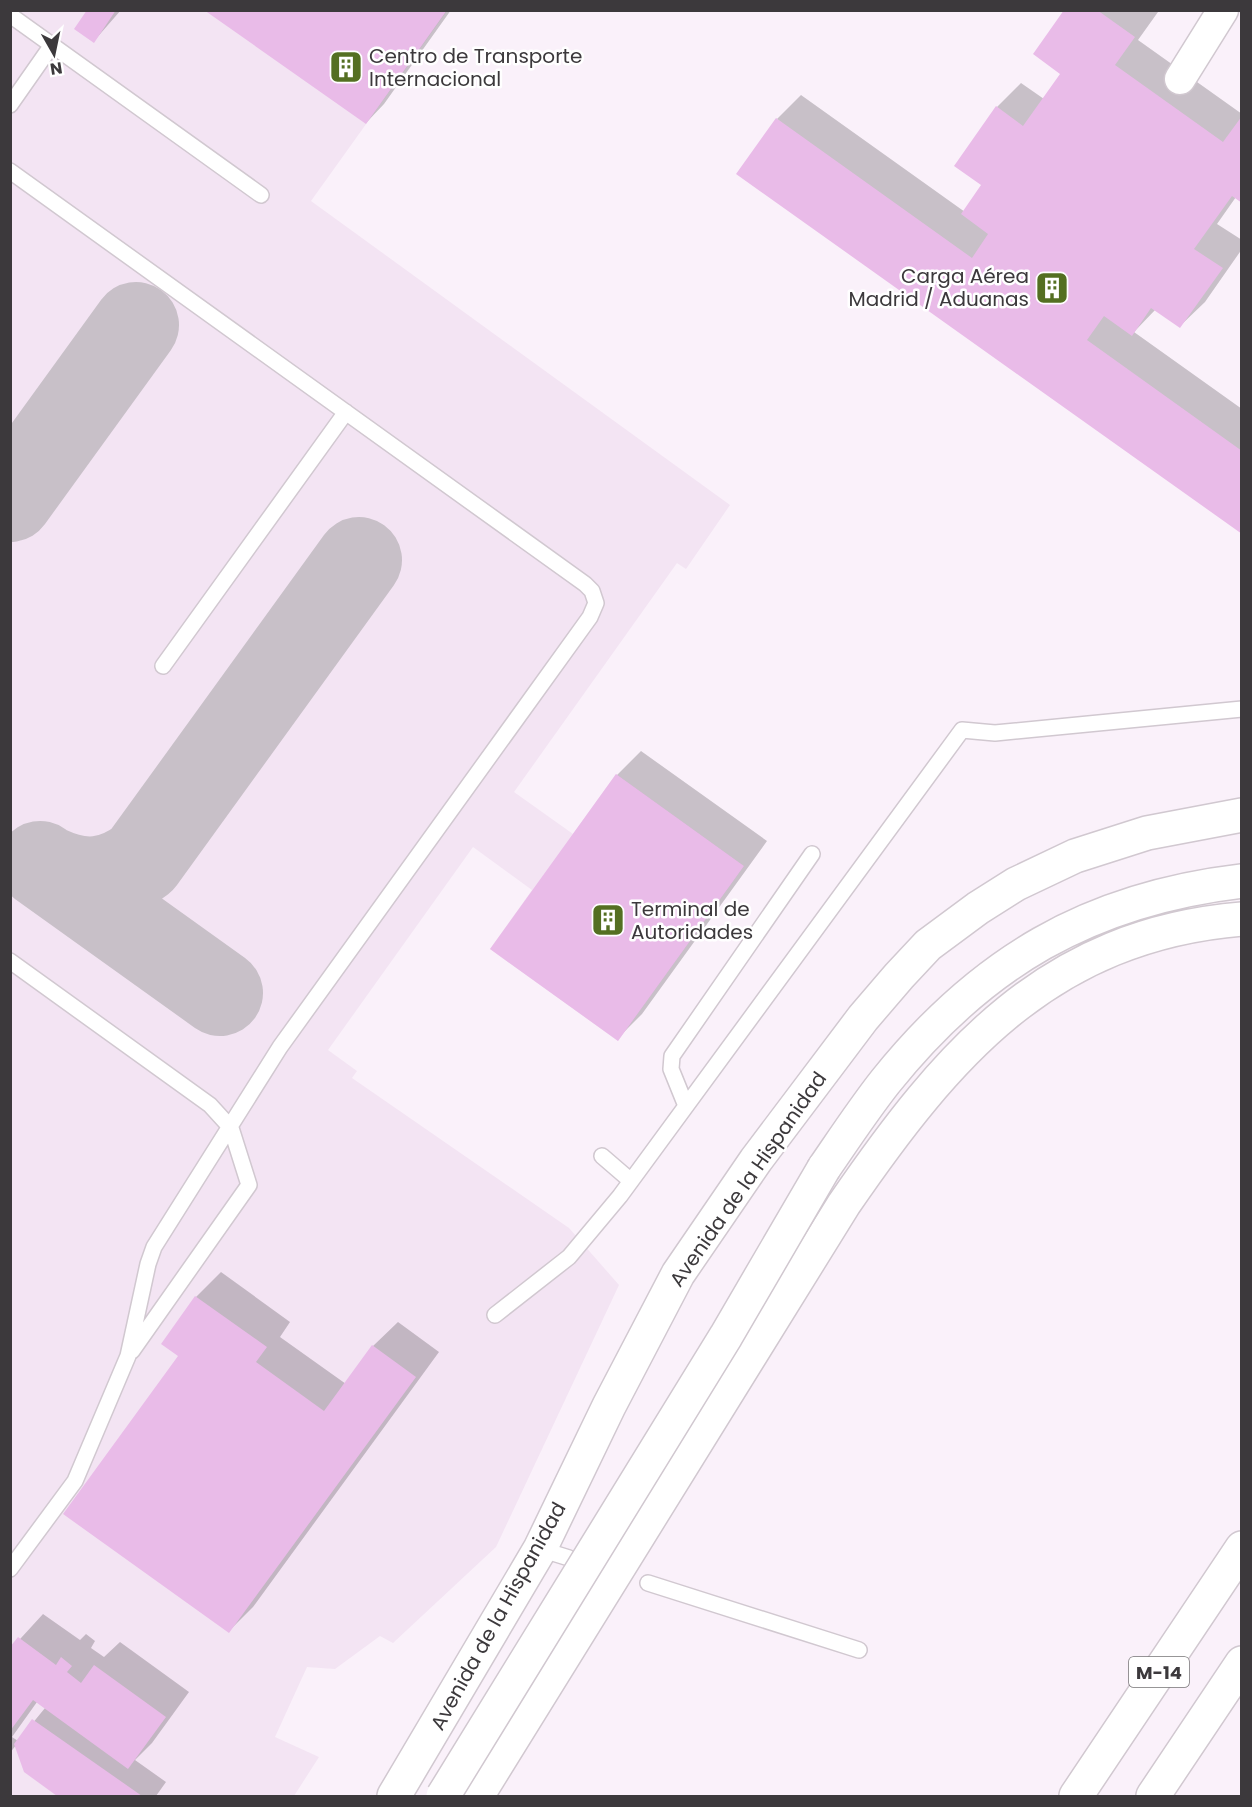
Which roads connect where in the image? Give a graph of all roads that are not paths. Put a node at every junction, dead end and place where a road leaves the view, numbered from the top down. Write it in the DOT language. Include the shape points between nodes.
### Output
graph roads {
  1 [pos="1223,10"];
  2 [pos="10,15"];
  3 [pos="52,45"];
  4 [pos="1180,79"];
  5 [pos="10,105"];
  6 [pos="10,171"];
  7 [pos="261,195"];
  8 [pos="346,412"];
  9 [pos="163,666"];
  10 [pos="1242,709"];
  11 [pos="1242,815"];
  12 [pos="812,854"];
  13 [pos="1242,882"];
  14 [pos="1242,919"];
  15 [pos="10,961"];
  16 [pos="686,1106"];
  17 [pos="231,1128"];
  18 [pos="602,1156"];
  19 [pos="631,1180"];
  20 [pos="495,1315"];
  21 [pos="128,1356"];
  22 [pos="1242,1548"];
  23 [pos="10,1569"];
  24 [pos="648,1583"];
  25 [pos="859,1650"];
  26 [pos="1242,1663"];
  27 [pos="394,1797"];
  28 [pos="443,1797"];
  29 [pos="477,1797"];
  30 [pos="1076,1797"];
  31 [pos="1153,1797"];
  1 -- 4 [label="street"];
  2 -- 3 [label="lane"];
  3 -- 5 [label="lane"];
  3 -- 7 [label="lane"];
  6 -- 8 [label="lane"];
  8 -- 9 [label="lane"];
  8 -- 17 [label="lane" via="585,584 596,603 590,617 280,1047"];
  10 -- 16 [label="lane" via="995,733 962,730"];
  11 -- 27 [label="main road, Avenida de la Hispanidad" via="1147,833 1075,856 1016,884 928,945 856,1027 756,1160 678,1274 609,1406 555,1553"];
  12 -- 16 [label="lane" via="672,1056 671,1069"];
  13 -- 28 [label="main road, bridge" via="1143,899 1044,940 995,973 951,1010 884,1083 824,1168"];
  14 -- 29 [label="main road" via="1161,932 1085,961 1006,1012 936,1079 888,1139 844,1204"];
  15 -- 17 [label="lane" via="210,1105"];
  16 -- 19 [label="lane"];
  17 -- 21 [label="lane" via="154,1247"];
  17 -- 21 [label="lane" via="249,1185"];
  18 -- 19 [label="lane"];
  19 -- 20 [label="lane" via="570,1257"];
  21 -- 23 [label="lane" via="75,1481"];
  22 -- 30 [label="main road, M-14"];
  24 -- 25 [label="lane"];
  26 -- 31 [label="main road"];
}
